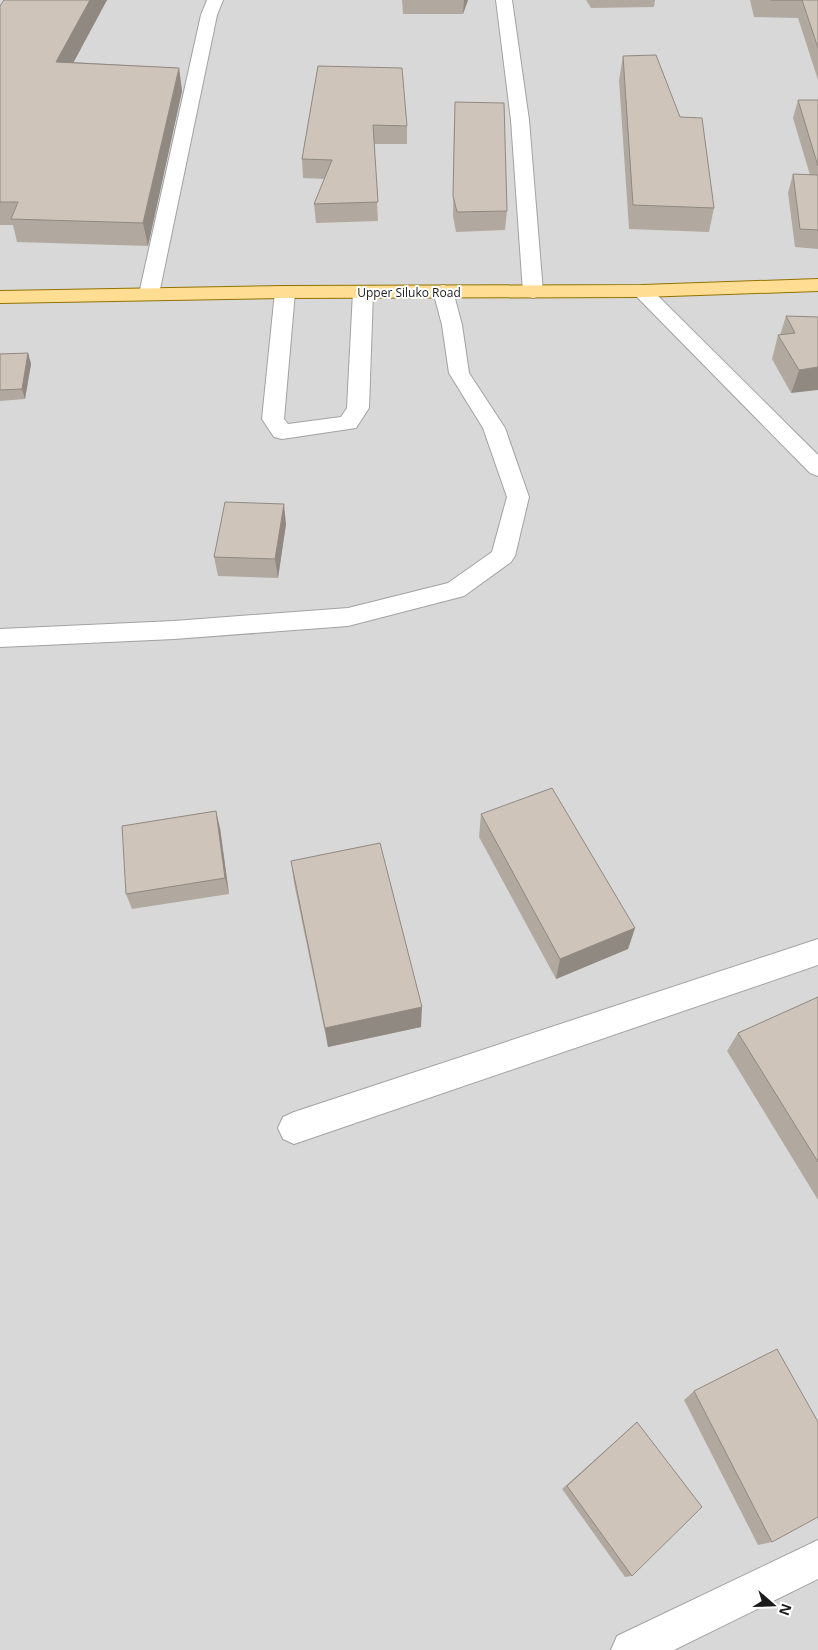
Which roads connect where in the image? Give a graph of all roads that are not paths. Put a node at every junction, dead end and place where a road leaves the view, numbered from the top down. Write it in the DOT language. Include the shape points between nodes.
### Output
graph roads {
  1 [pos="215,0"];
  2 [pos="504,0"];
  3 [pos="818,285"];
  4 [pos="642,291"];
  5 [pos="285,292"];
  6 [pos="364,292"];
  7 [pos="443,292"];
  8 [pos="534,292"];
  9 [pos="150,294"];
  10 [pos="0,297"];
  11 [pos="818,468"];
  12 [pos="0,638"];
  13 [pos="818,952"];
  14 [pos="294,1128"];
  15 [pos="818,1559"];
  16 [pos="631,1650"];
  1 -- 9 [label="street" via="209,15"];
  2 -- 8 [label="street" via="520,120"];
  3 -- 4 [label="main road, Upper Siluko Road"];
  4 -- 8 [label="main road, Upper Siluko Road"];
  4 -- 11 [label="street"];
  5 -- 6 [label="main road, Upper Siluko Road"];
  5 -- 6 [label="street" via="272,419 282,432 348,423 358,408"];
  5 -- 9 [label="main road, Upper Siluko Road"];
  6 -- 7 [label="main road, Upper Siluko Road"];
  7 -- 8 [label="main road, Upper Siluko Road"];
  7 -- 12 [label="street" via="459,373 494,428 518,498 503,556 455,590 348,617"];
  9 -- 10 [label="main road, Upper Siluko Road"];
  13 -- 14 [label="street"];
  15 -- 16 [label="street"];
}
